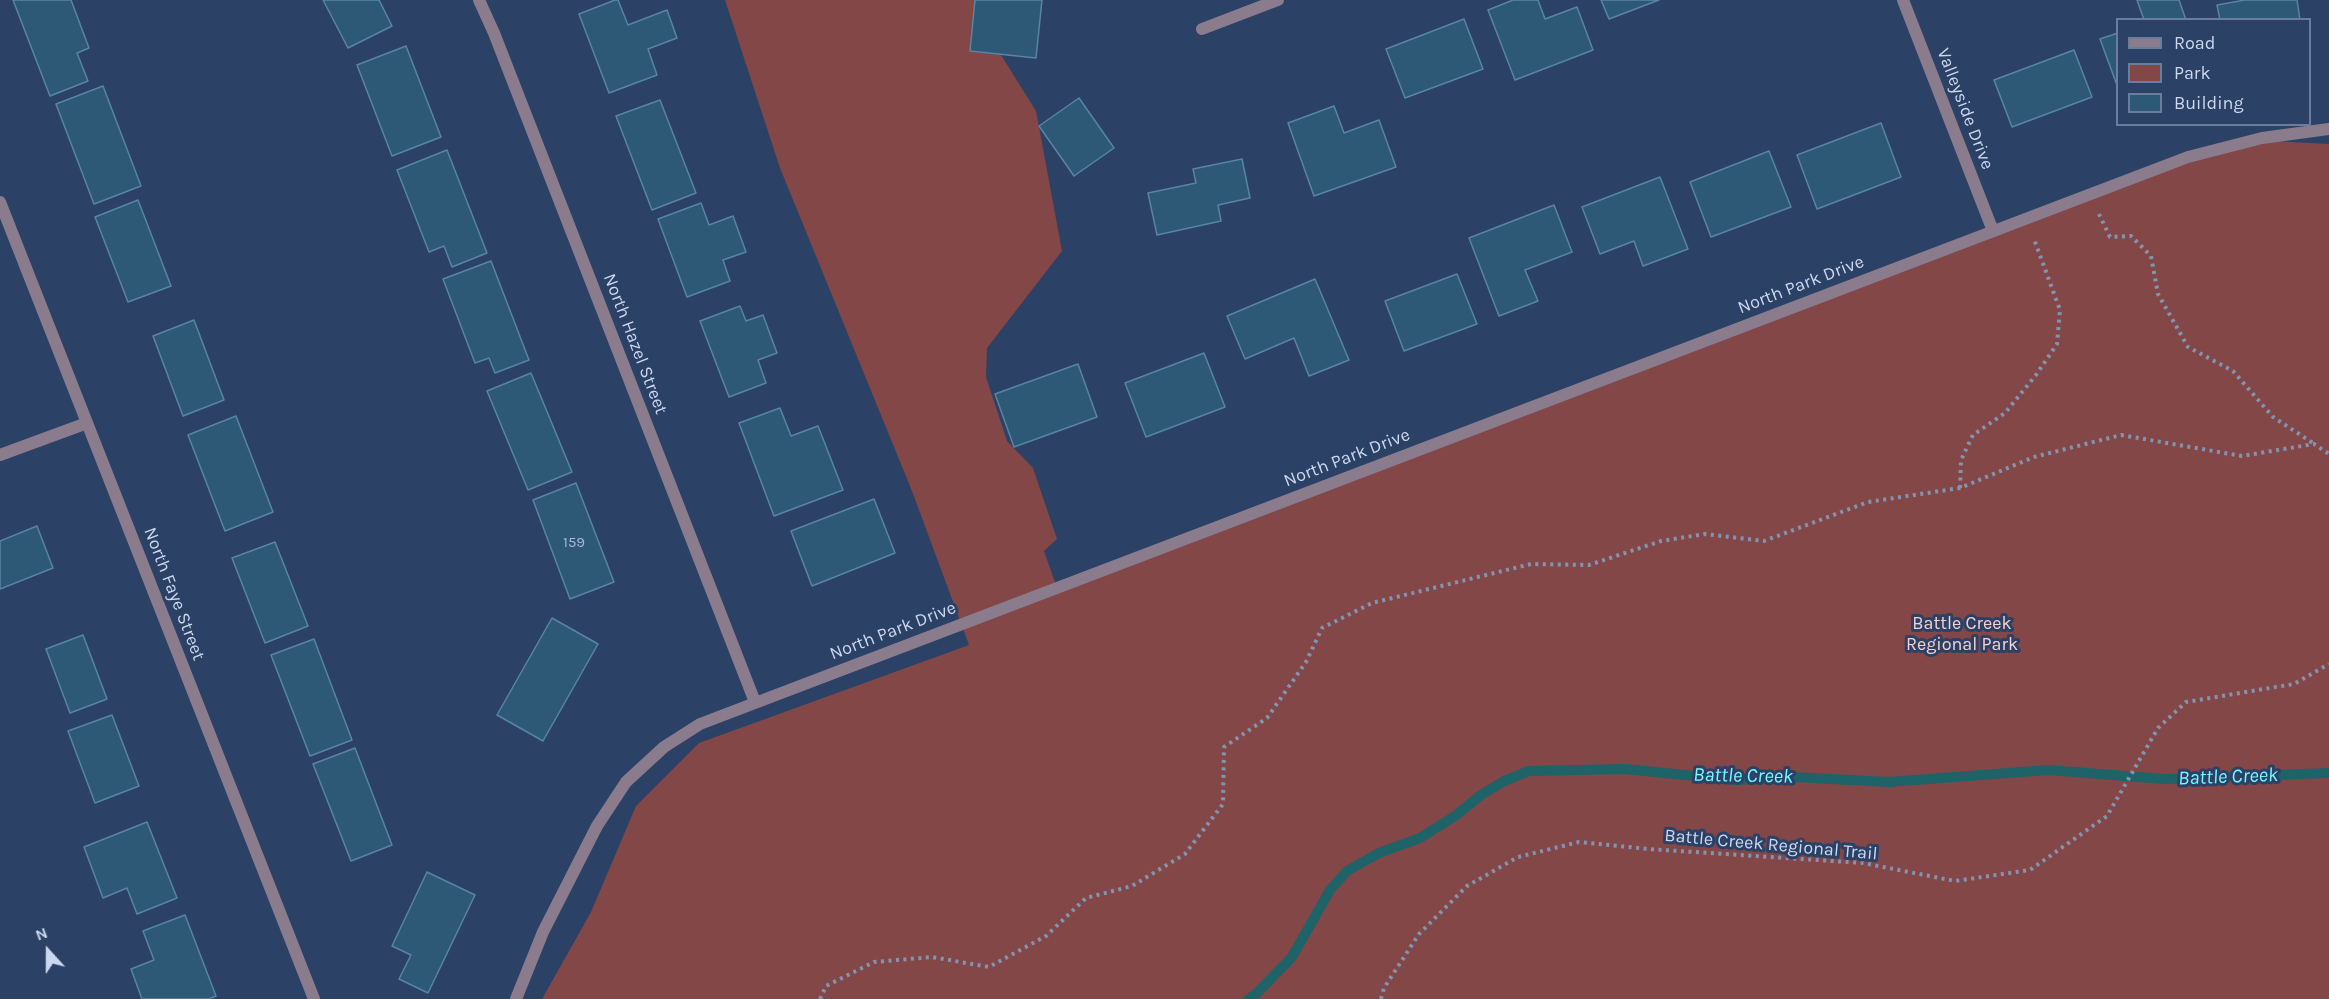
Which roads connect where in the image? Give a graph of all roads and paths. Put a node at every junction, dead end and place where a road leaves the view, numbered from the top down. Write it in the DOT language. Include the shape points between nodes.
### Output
graph roads {
  1 [pos="478,0"];
  2 [pos="1278,0"];
  3 [pos="1903,0"];
  4 [pos="1203,29"];
  5 [pos="2329,129"];
  6 [pos="2090,195"];
  7 [pos="0,202"];
  8 [pos="2026,219"];
  9 [pos="1993,231"];
  10 [pos="87,423"];
  11 [pos="2314,444"];
  12 [pos="2329,454"];
  13 [pos="0,455"];
  14 [pos="1960,488"];
  15 [pos="2329,664"];
  16 [pos="755,702"];
  17 [pos="314,999"];
  18 [pos="516,999"];
  19 [pos="820,999"];
  20 [pos="1381,999"];
  1 -- 16 [label="street, North Hazel Street"];
  2 -- 4 [label="street"];
  3 -- 9 [label="street, Valleyside Drive"];
  5 -- 6 [label="street, North Park Drive" via="2262,138 2188,157"];
  6 -- 8 [label="street, North Park Drive"];
  6 -- 11 [label="path" via="2110,237 2131,236 2151,256 2158,294 2188,347 2233,371 2274,417"];
  7 -- 10 [label="street, North Faye Street"];
  8 -- 9 [label="street, North Park Drive"];
  8 -- 14 [label="path" via="2060,310 2056,344 2005,413 1973,435 1961,460"];
  9 -- 16 [label="street, North Park Drive"];
  10 -- 13 [label="street"];
  10 -- 17 [label="street, North Faye Street"];
  11 -- 12 [label="path"];
  11 -- 14 [label="path" via="2242,456 2121,435 2034,457"];
  14 -- 19 [label="path" via="1868,502 1764,541 1705,534 1661,541 1588,565 1531,564 1372,603 1322,628 1306,662 1268,718 1224,747 1223,804 1185,854 1132,885 1086,898 1046,936 989,967 932,957 874,962 826,986"];
  15 -- 20 [label="path, Battle Creek Regional Trail" via="2294,684 2186,702 2158,728 2107,816 2030,870 1954,881 1863,863 1579,842 1518,857 1467,886 1419,934"];
  16 -- 18 [label="street, North Park Drive" via="700,724 664,747 626,782 597,826 543,932"];
}
